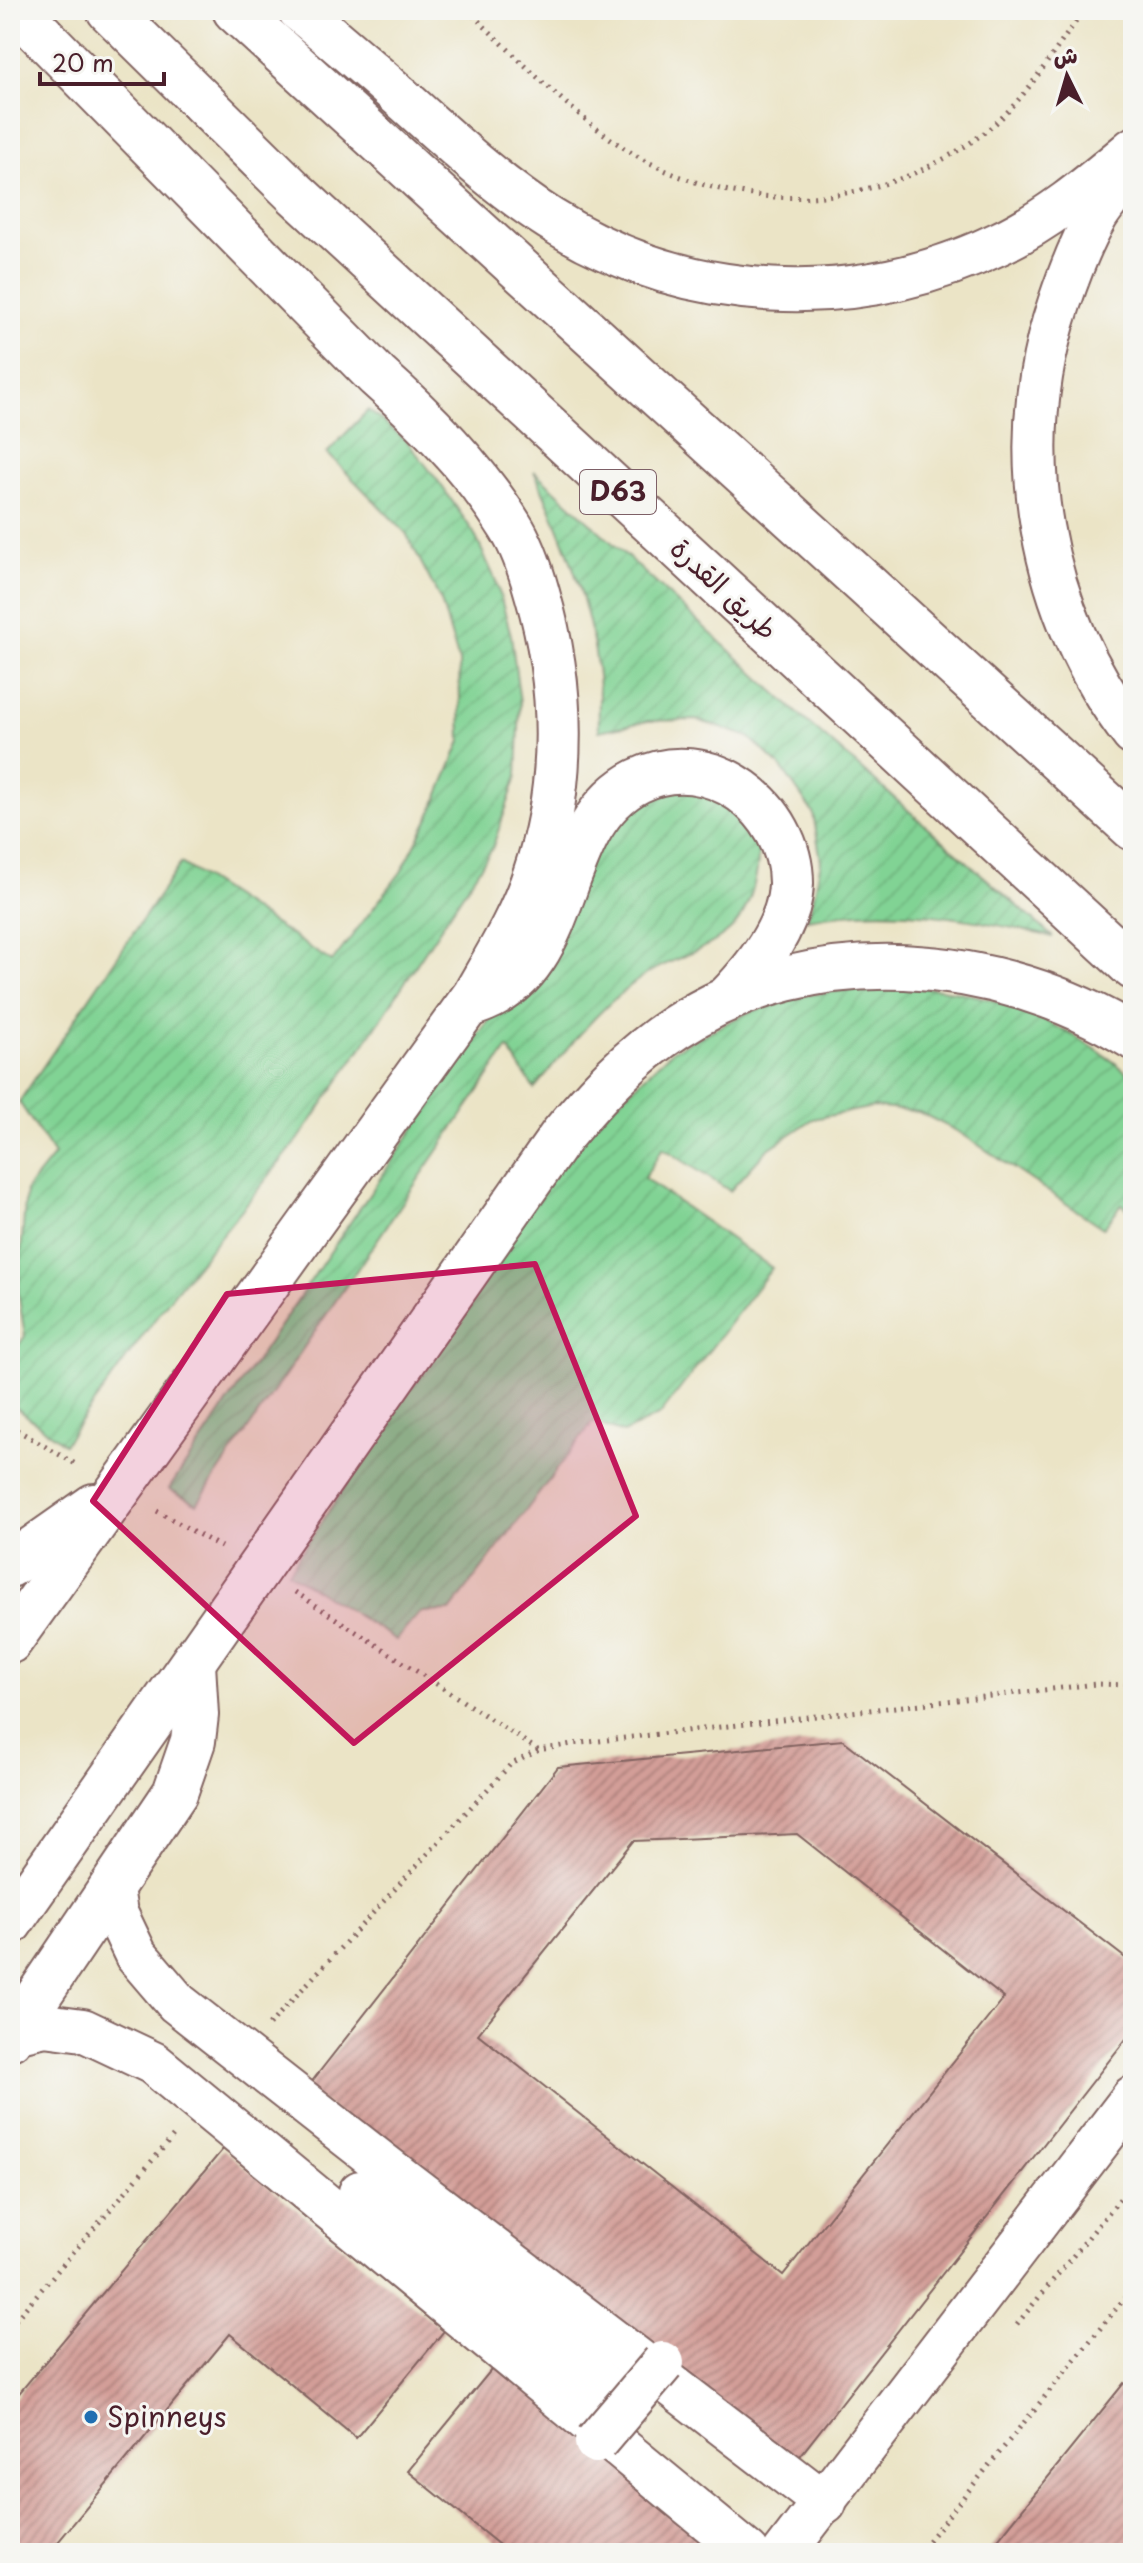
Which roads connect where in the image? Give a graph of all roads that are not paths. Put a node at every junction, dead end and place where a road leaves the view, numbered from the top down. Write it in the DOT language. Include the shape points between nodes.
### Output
graph roads {
  1 [pos="17,10"];
  2 [pos="109,10"];
  3 [pos="235,10"];
  4 [pos="299,10"];
  5 [pos="1133,149"];
  6 [pos="1133,167"];
  7 [pos="1133,734"];
  8 [pos="1133,828"];
  9 [pos="1133,967"];
  10 [pos="725,1001"];
  11 [pos="468,1005"];
  12 [pos="1133,1037"];
  13 [pos="120,1489"];
  14 [pos="10,1565"];
  15 [pos="10,1641"];
  16 [pos="193,1664"];
  17 [pos="112,1889"];
  18 [pos="10,1923"];
  19 [pos="12,2035"];
  20 [pos="1133,2097"];
  21 [pos="361,2191"];
  22 [pos="663,2363"];
  23 [pos="627,2404"];
  24 [pos="596,2442"];
  25 [pos="825,2503"];
  26 [pos="748,2553"];
  27 [pos="784,2553"];
  1 -- 11 [label="street" via="418,412 485,488 512,528 532,575 555,673 556,775 549,825 531,886 517,922"];
  2 -- 9 [label="street, طريق القدرة / D63" via="295,193"];
  3 -- 8 [label="street"];
  4 -- 5 [label="street" via="548,217 632,261 724,286 819,291 866,286 943,266 1039,221"];
  6 -- 7 [label="street" via="1097,216 1052,323 1037,400 1034,465 1041,530 1057,593 1081,653"];
  10 -- 11 [label="street" via="768,950 791,887 789,863 782,839 753,799 711,775 687,770 639,780 601,811 527,968 501,992"];
  10 -- 12 [label="street" via="815,973 861,967 955,971 1046,994"];
  10 -- 16 [label="street" via="677,1026 635,1057 562,1135"];
  11 -- 13 [label="street"];
  13 -- 14 [label="street"];
  13 -- 15 [label="street"];
  16 -- 17 [label="street" via="196,1715 186,1767 161,1817"];
  16 -- 18 [label="street"];
  17 -- 19 [label="street"];
  17 -- 21 [label="street" via="116,1913 136,1955 177,2003 242,2054"];
  19 -- 21 [label="street" via="45,2025 83,2030 153,2063 202,2103"];
  20 -- 25 [label="street"];
  21 -- 23 [label="street"];
  21 -- 25 [label="street"];
  21 -- 26 [label="street"];
  22 -- 23 [label="street, bridge"];
  23 -- 24 [label="street, bridge"];
  25 -- 27 [label="street"];
}
